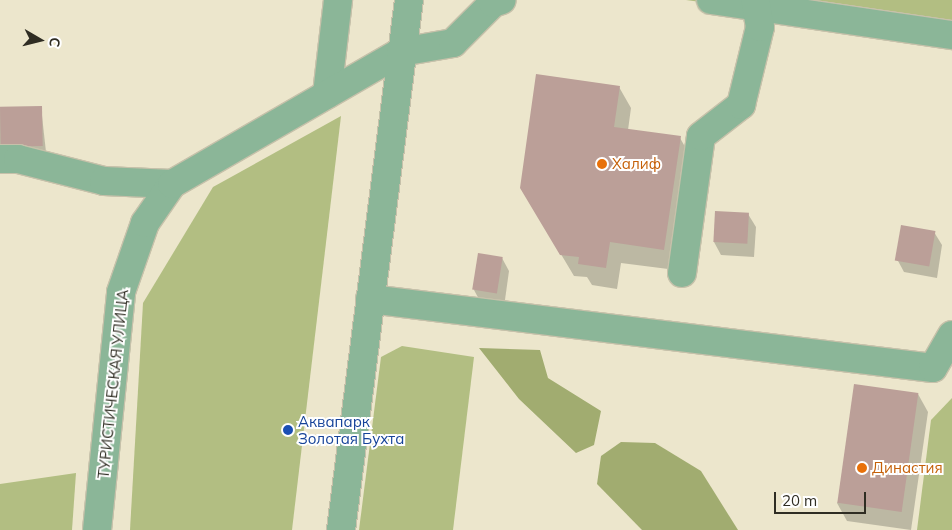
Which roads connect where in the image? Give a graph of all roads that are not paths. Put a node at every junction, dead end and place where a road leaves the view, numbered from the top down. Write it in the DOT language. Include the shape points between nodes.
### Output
graph roads {
  1 [pos="338,0"];
  2 [pos="408,0"];
  3 [pos="502,0"];
  4 [pos="710,0"];
  5 [pos="755,4"];
  6 [pos="952,35"];
  7 [pos="401,52"];
  8 [pos="326,94"];
  9 [pos="0,160"];
  10 [pos="172,184"];
  11 [pos="682,273"];
  12 [pos="370,299"];
  13 [pos="952,335"];
  14 [pos="97,530"];
  15 [pos="341,530"];
  1 -- 8 [label="street"];
  2 -- 7 [label="street"];
  3 -- 7 [label="street, ТУРИСТИЧЕСКАЯ УЛИЦА" via="493,3 452,43"];
  4 -- 5 [label="street"];
  5 -- 6 [label="street"];
  5 -- 11 [label="street" via="760,27 741,105 701,136"];
  7 -- 8 [label="street, ТУРИСТИЧЕСКАЯ УЛИЦА"];
  7 -- 12 [label="street"];
  8 -- 10 [label="street, ТУРИСТИЧЕСКАЯ УЛИЦА"];
  9 -- 10 [label="street" via="18,159 104,181"];
  10 -- 14 [label="street, ТУРИСТИЧЕСКАЯ УЛИЦА" via="145,223 121,292"];
  12 -- 13 [label="street" via="933,368"];
  12 -- 15 [label="street"];
}
